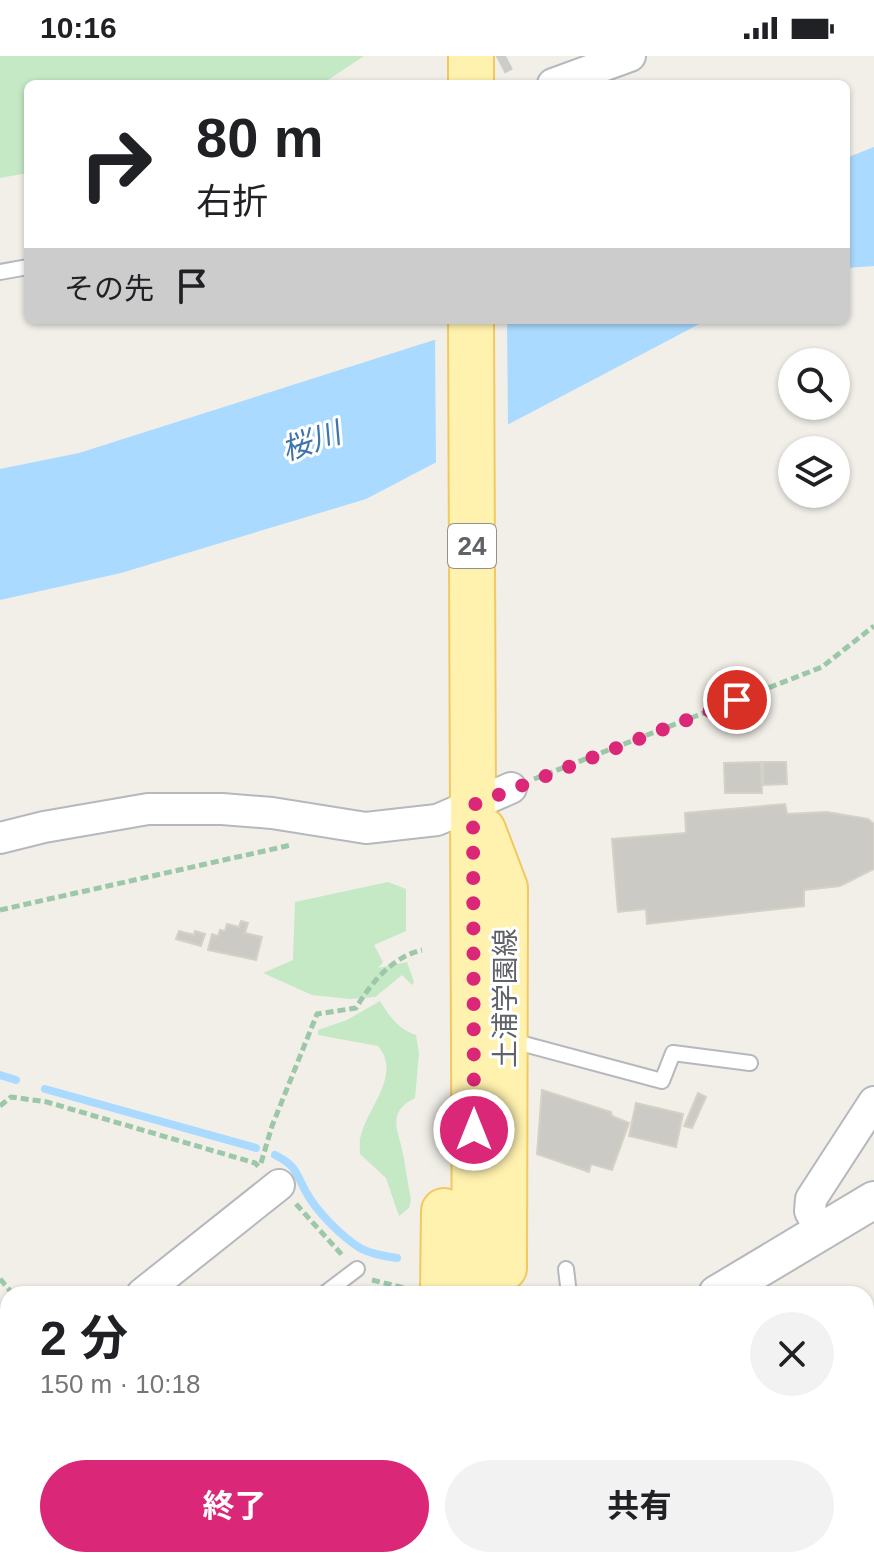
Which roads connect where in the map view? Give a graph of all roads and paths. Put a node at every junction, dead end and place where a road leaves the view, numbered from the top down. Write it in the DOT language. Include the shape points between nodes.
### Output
graph roads {
  1 [pos="471,56"];
  2 [pos="630,56"];
  3 [pos="471,80"];
  4 [pos="564,80"];
  5 [pos="24,268"];
  6 [pos="0,272"];
  7 [pos="471,324"];
  8 [pos="874,626"];
  9 [pos="485,788"];
  10 [pos="0,838"];
  11 [pos="305,841"];
  12 [pos="0,910"];
  13 [pos="422,950"];
  14 [pos="505,1039"];
  15 [pos="750,1063"];
  16 [pos="874,1102"];
  17 [pos="0,1106"];
  18 [pos="269,1176"];
  19 [pos="874,1200"];
  20 [pos="821,1232"];
  21 [pos="357,1269"];
  22 [pos="566,1269"];
  23 [pos="151,1286"];
  24 [pos="335,1286"];
  25 [pos="399,1286"];
  26 [pos="433,1286"];
  27 [pos="475,1286"];
  28 [pos="504,1286"];
  29 [pos="568,1286"];
  30 [pos="730,1286"];
  1 -- 3 [label="main road"];
  2 -- 4 [label="street"];
  5 -- 6 [label="lane"];
  7 -- 9 [label="main road, 土浦学園線 / 24"];
  8 -- 9 [label="path" via="822,667"];
  9 -- 10 [label="street" via="437,820 366,828 272,813 148,809"];
  9 -- 14 [label="main road, 土浦学園線 / 24" via="505,888"];
  9 -- 26 [label="main road, 土浦学園線 / 24" via="452,858"];
  9 -- 27 [label="main road, 24"];
  11 -- 12 [label="path"];
  13 -- 18 [label="path" via="407,954 371,983 356,1008 317,1014 272,1126"];
  14 -- 15 [label="lane" via="662,1081 673,1053"];
  14 -- 28 [label="main road, 土浦学園線 / 24"];
  16 -- 20 [label="street" via="811,1199 810,1211"];
  17 -- 18 [label="path" via="11,1097 38,1100 255,1163"];
  18 -- 21 [label="path"];
  18 -- 23 [label="street"];
  19 -- 20 [label="street"];
  20 -- 30 [label="street"];
  21 -- 24 [label="lane"];
  21 -- 25 [label="path" via="374,1281"];
  22 -- 29 [label="lane"];
}
